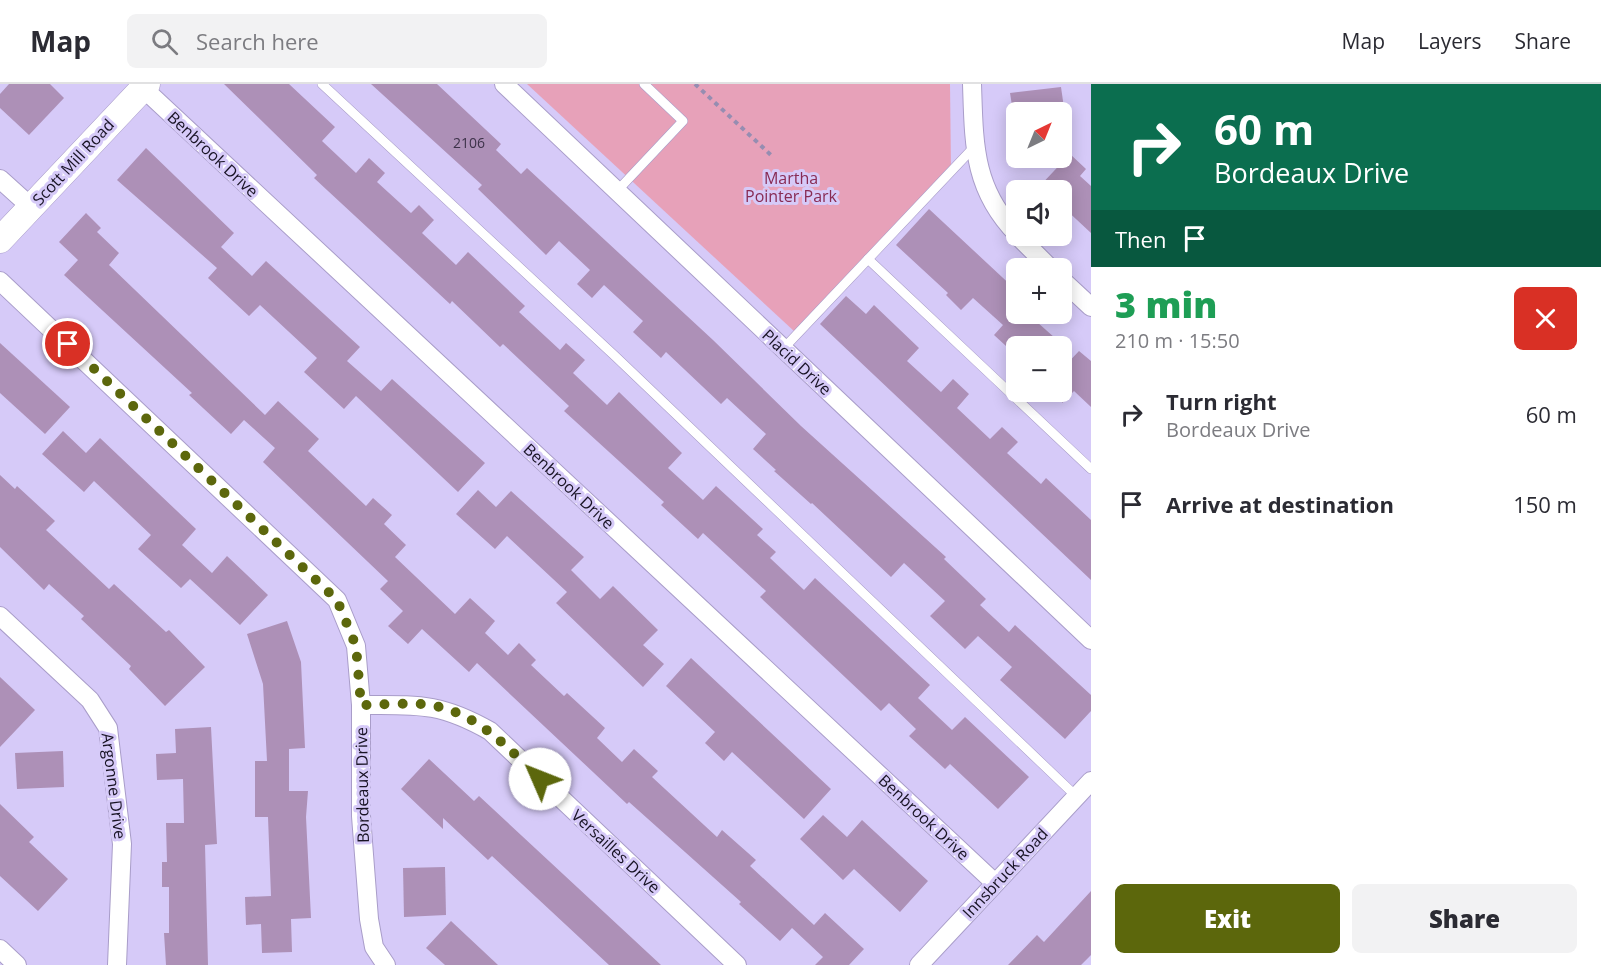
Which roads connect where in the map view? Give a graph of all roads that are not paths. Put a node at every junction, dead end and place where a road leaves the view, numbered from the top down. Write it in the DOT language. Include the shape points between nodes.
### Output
graph roads {
  1 [pos="322,84"];
  2 [pos="504,84"];
  3 [pos="644,84"];
  4 [pos="972,84"];
  5 [pos="145,86"];
  6 [pos="976,145"];
  7 [pos="0,179"];
  8 [pos="616,191"];
  9 [pos="31,207"];
  10 [pos="1006,220"];
  11 [pos="0,240"];
  12 [pos="1029,246"];
  13 [pos="1040,258"];
  14 [pos="868,259"];
  15 [pos="0,281"];
  16 [pos="1072,289"];
  17 [pos="1091,307"];
  18 [pos="783,349"];
  19 [pos="1091,469"];
  20 [pos="0,616"];
  21 [pos="1091,640"];
  22 [pos="361,705"];
  23 [pos="1091,782"];
  24 [pos="1077,797"];
  25 [pos="995,883"];
  26 [pos="0,949"];
  27 [pos="17,965"];
  28 [pos="117,965"];
  29 [pos="386,965"];
  30 [pos="737,965"];
  31 [pos="918,965"];
  1 -- 24 [label="lane" via="616,357"];
  2 -- 8 [label="street, Placid Drive"];
  3 -- 8 [label="lane" via="683,121"];
  4 -- 6 [label="street"];
  5 -- 9 [label="street, Scott Mill Road"];
  5 -- 25 [label="street, Benbrook Drive"];
  6 -- 10 [label="street" via="989,199"];
  6 -- 14 [label="lane"];
  7 -- 9 [label="street"];
  8 -- 18 [label="street, Placid Drive"];
  9 -- 11 [label="street, Scott Mill Road"];
  12 -- 13 [label="street"];
  14 -- 18 [label="lane"];
  14 -- 19 [label="lane"];
  15 -- 22 [label="street, Bordeaux Drive" via="337,600 356,646"];
  16 -- 17 [label="street"];
  18 -- 21 [label="street, Placid Drive"];
  20 -- 28 [label="street, Argonne Drive" via="90,700 108,728 122,844"];
  22 -- 29 [label="street, Bordeaux Drive" via="361,816 369,919 374,947"];
  22 -- 30 [label="street, Versailles Drive" via="430,705 464,716 490,731"];
  23 -- 24 [label="street, Innsbruck Road"];
  24 -- 25 [label="street, Innsbruck Road"];
  25 -- 31 [label="street, Innsbruck Road"];
  26 -- 27 [label="street"];
}
